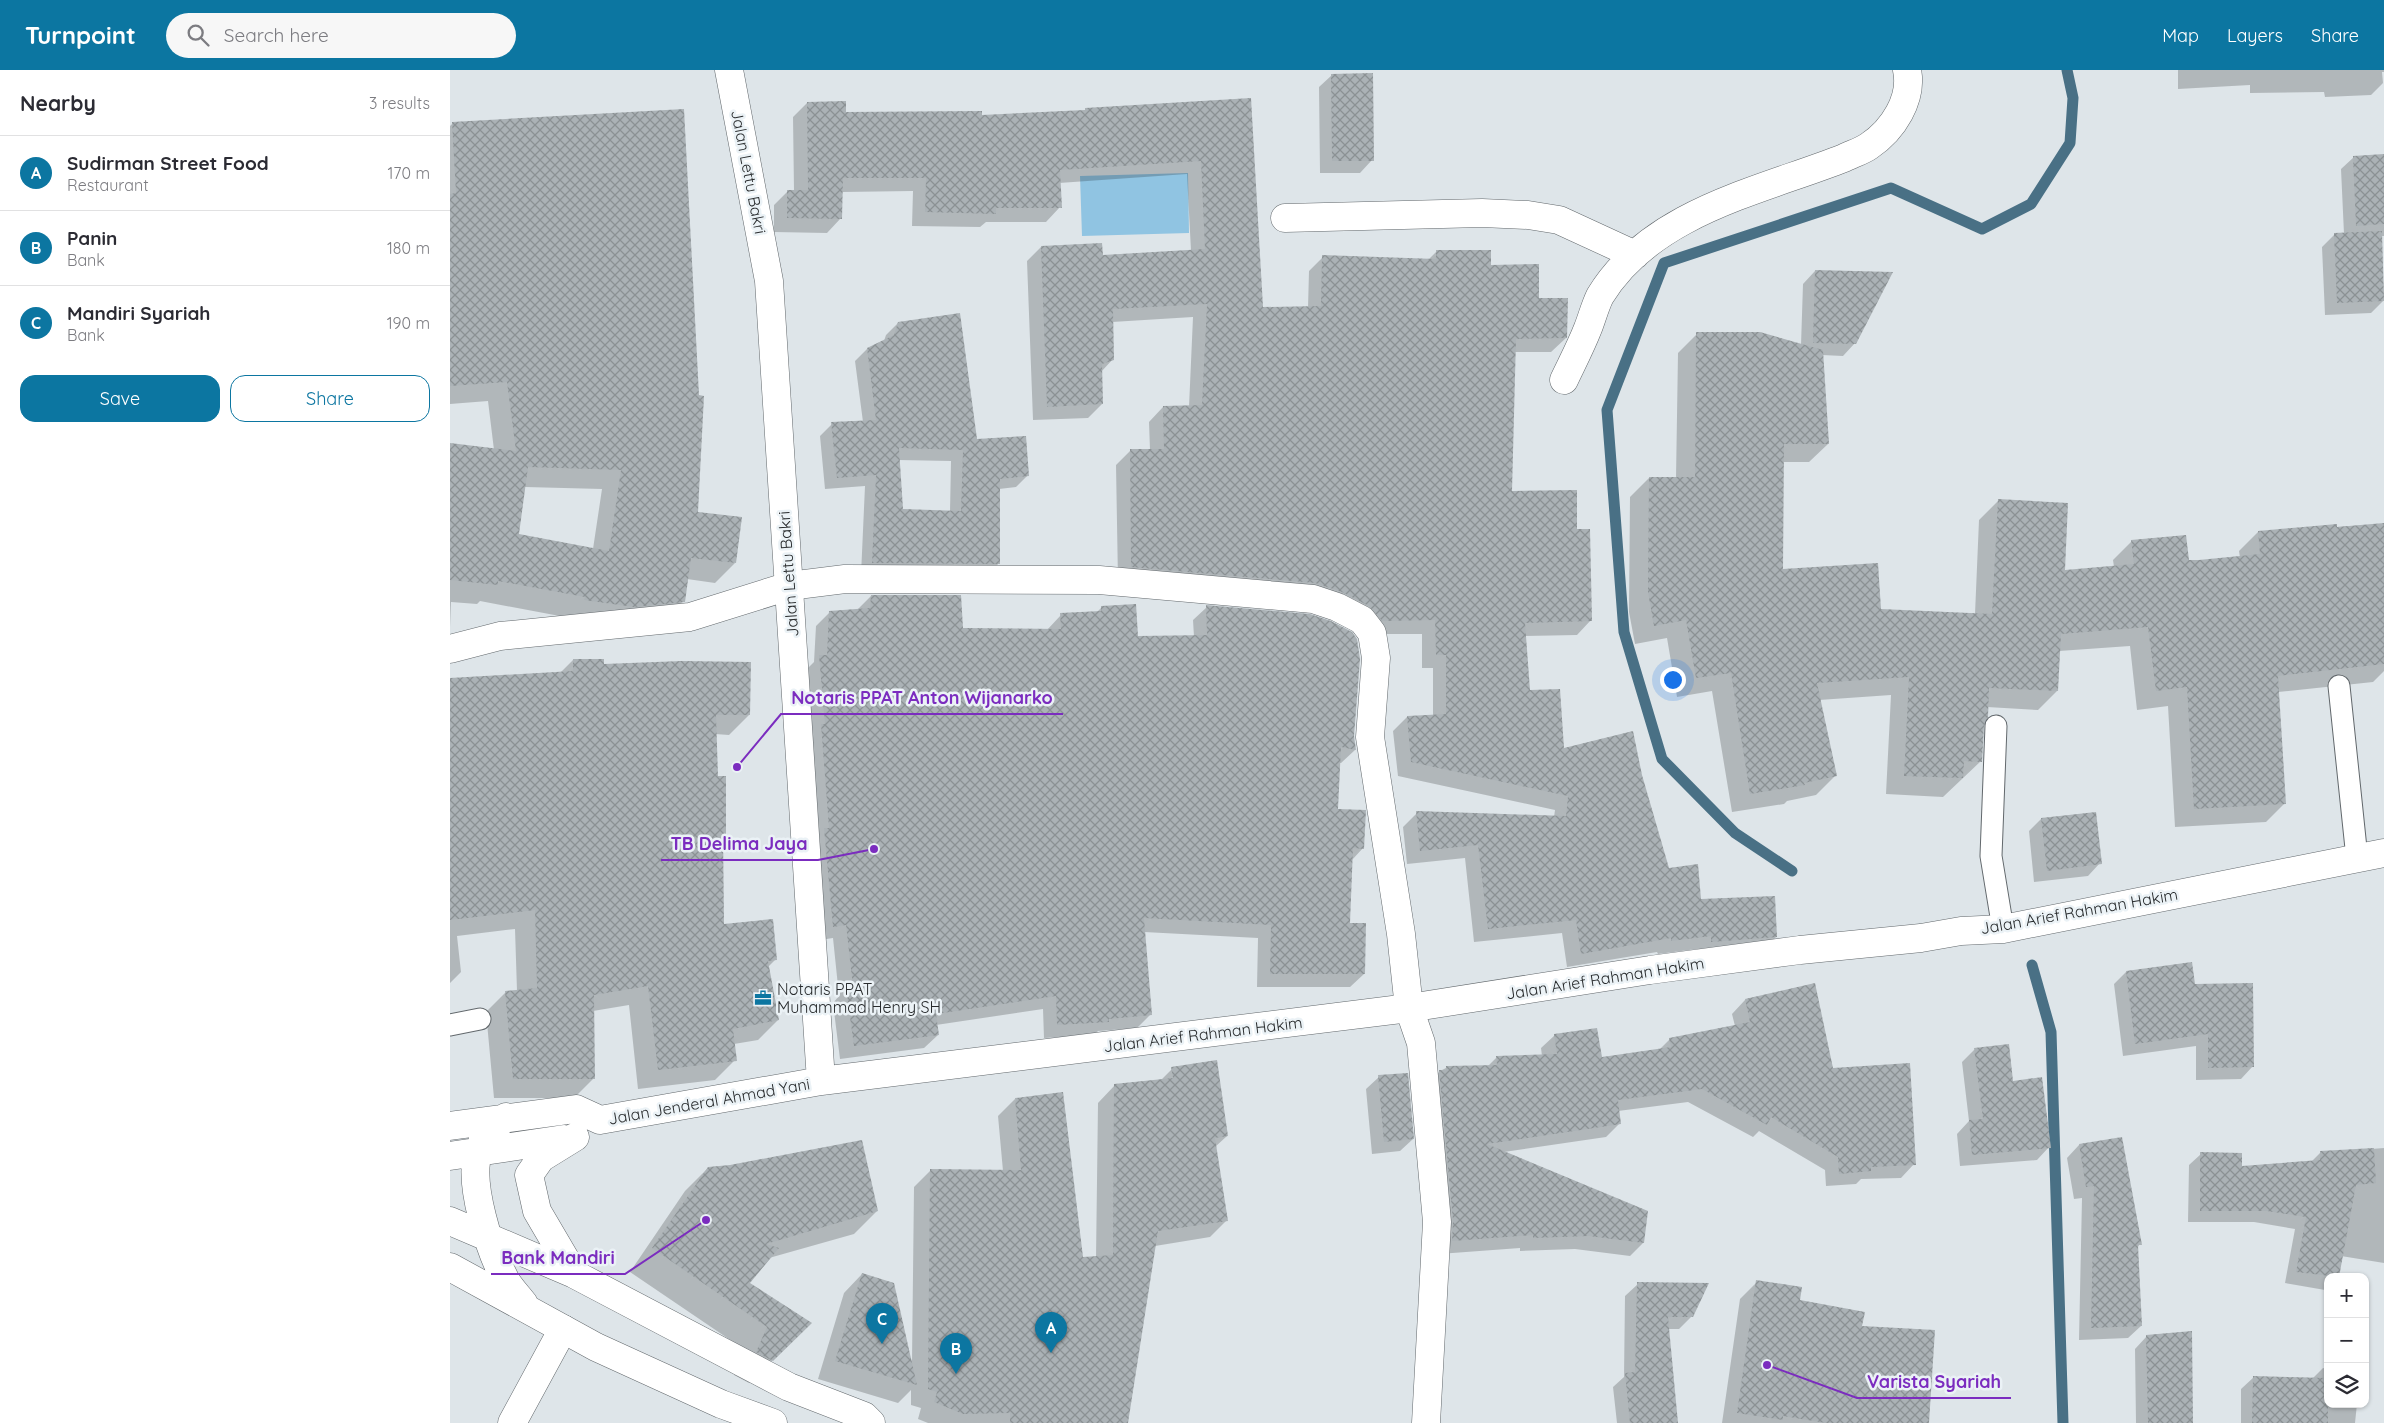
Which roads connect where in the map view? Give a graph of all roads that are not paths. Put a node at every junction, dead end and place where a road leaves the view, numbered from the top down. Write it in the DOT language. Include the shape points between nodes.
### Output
graph roads {
  1 [pos="730,70"];
  2 [pos="1906,70"];
  3 [pos="1285,218"];
  4 [pos="1635,255"];
  5 [pos="1564,380"];
  6 [pos="789,586"];
  7 [pos="450,649"];
  8 [pos="2339,686"];
  9 [pos="1996,726"];
  10 [pos="2384,853"];
  11 [pos="2356,858"];
  12 [pos="2002,929"];
  13 [pos="1409,1008"];
  14 [pos="480,1020"];
  15 [pos="450,1024"];
  16 [pos="821,1082"];
  17 [pos="506,1117"];
  18 [pos="600,1120"];
  19 [pos="450,1126"];
  20 [pos="575,1137"];
  21 [pos="478,1151"];
  22 [pos="450,1156"];
  23 [pos="450,1221"];
  24 [pos="487,1235"];
  25 [pos="450,1267"];
  26 [pos="574,1274"];
  27 [pos="526,1307"];
  28 [pos="562,1329"];
  29 [pos="512,1423"];
  30 [pos="773,1423"];
  31 [pos="870,1423"];
  32 [pos="1426,1423"];
  1 -- 6 [label="street, Jalan Lettu Bakri" via="769,281"];
  2 -- 4 [label="street" via="1909,80 1906,98 1894,122 1869,146 1687,218 1660,234"];
  3 -- 4 [label="street" via="1482,213 1528,215 1559,220"];
  4 -- 5 [label="street" via="1614,276 1600,298"];
  6 -- 7 [label="street" via="690,617 500,636"];
  6 -- 13 [label="street" via="857,578 1099,580 1313,599 1337,606 1362,620 1372,633 1376,658 1370,736 1401,934"];
  6 -- 16 [label="street, Jalan Lettu Bakri"];
  8 -- 11 [label="lane"];
  9 -- 12 [label="lane" via="1991,856"];
  10 -- 11 [label="street, Jalan Arief Rahman Hakim"];
  11 -- 12 [label="street, Jalan Arief Rahman Hakim"];
  12 -- 13 [label="street, Jalan Arief Rahman Hakim" via="1781,952"];
  13 -- 16 [label="street, Jalan Arief Rahman Hakim"];
  13 -- 32 [label="street" via="1421,1043 1437,1222"];
  14 -- 15 [label="lane"];
  16 -- 18 [label="street, Jalan Jenderal Ahmad Yani"];
  17 -- 18 [label="street, Jalan Jenderal Ahmad Yani" via="576,1109"];
  17 -- 19 [label="street, Jalan Jenderal Ahmad Yani"];
  17 -- 21 [label="street" via="486,1134"];
  18 -- 20 [label="street"];
  20 -- 21 [label="street"];
  20 -- 26 [label="street" via="541,1158 529,1175 537,1210"];
  21 -- 22 [label="street"];
  21 -- 24 [label="street" via="478,1198"];
  23 -- 24 [label="street"];
  24 -- 26 [label="street"];
  24 -- 27 [label="street" via="506,1280"];
  25 -- 27 [label="street"];
  26 -- 31 [label="street" via="789,1388 864,1416"];
  27 -- 28 [label="street"];
  28 -- 29 [label="street"];
  28 -- 30 [label="street" via="721,1404"];
}
